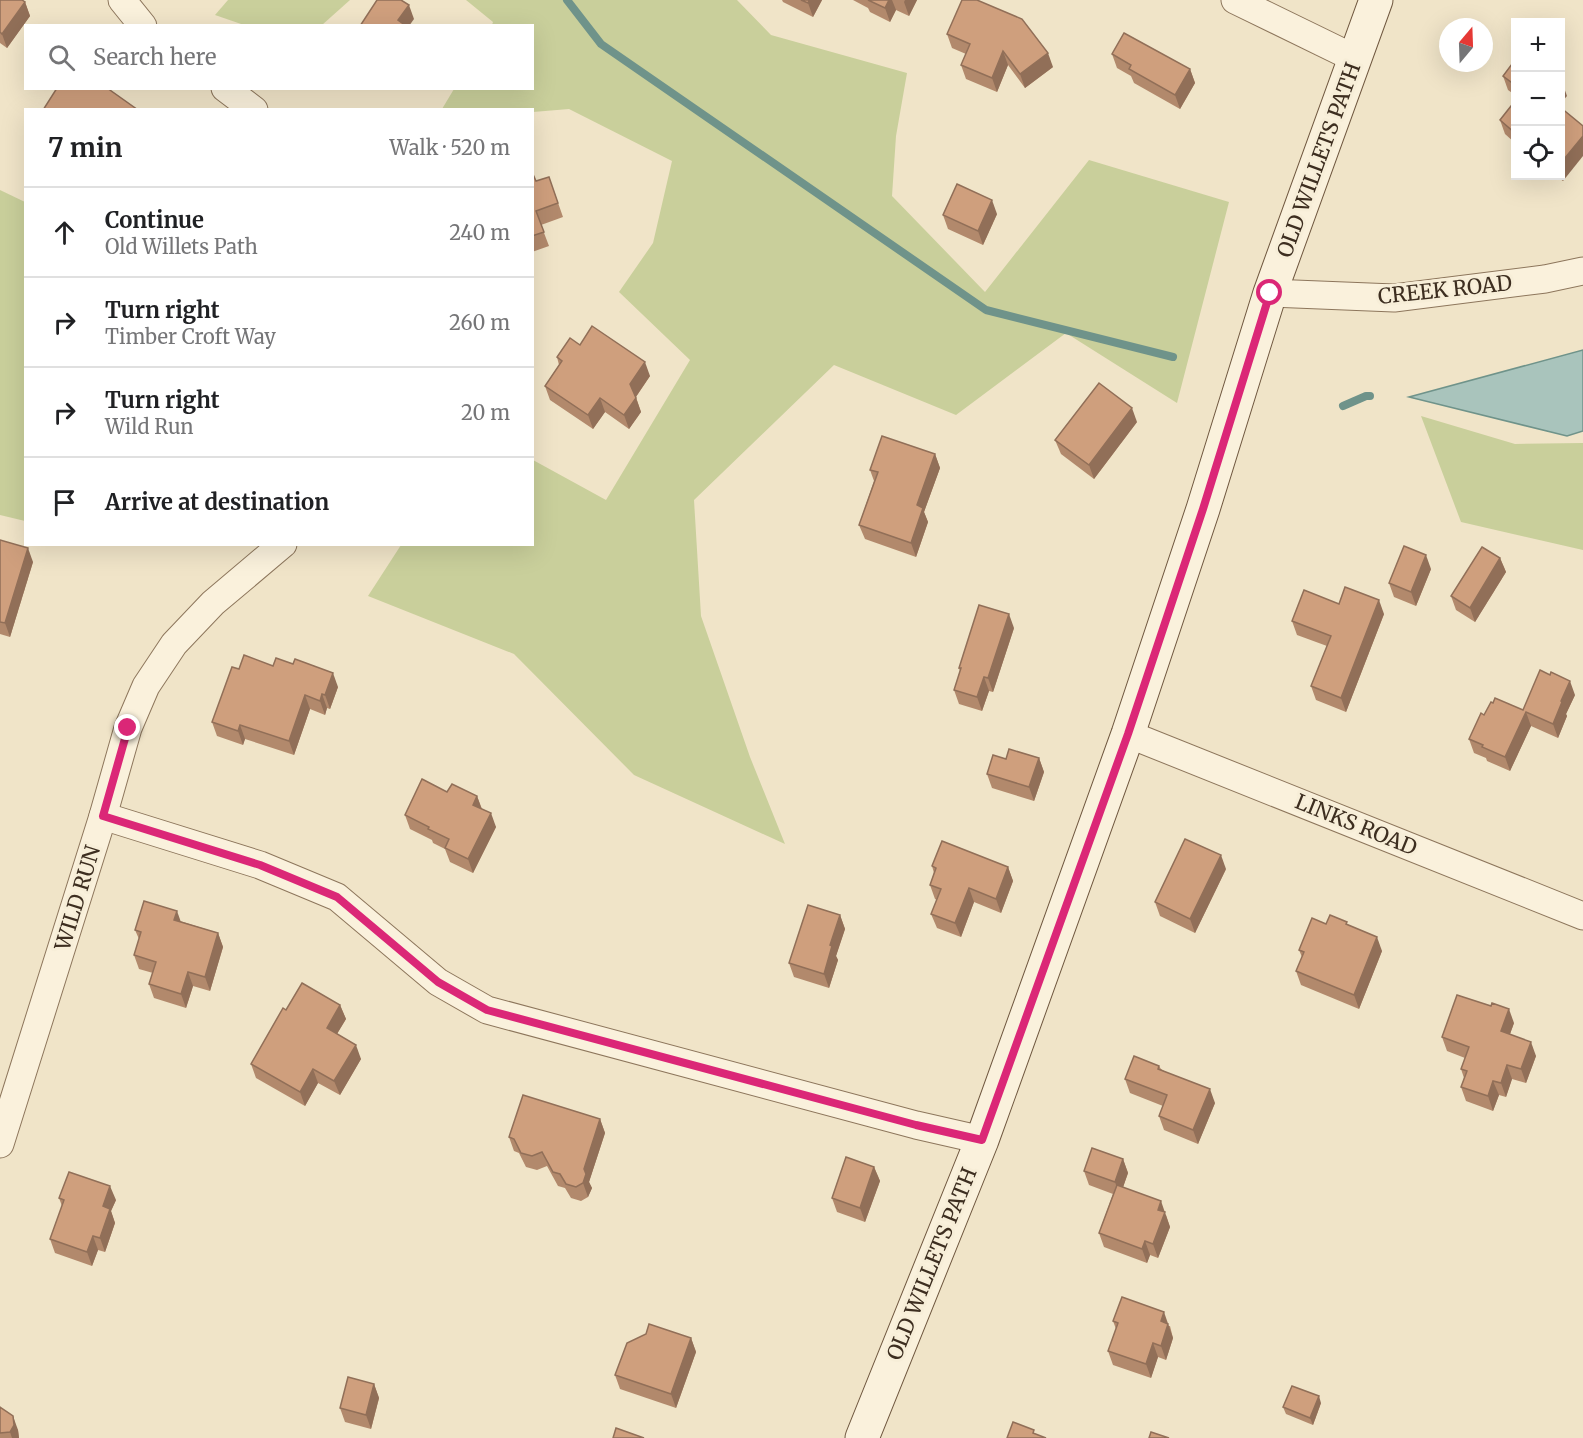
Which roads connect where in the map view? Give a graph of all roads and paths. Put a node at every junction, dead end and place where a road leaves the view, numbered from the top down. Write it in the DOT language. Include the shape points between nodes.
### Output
graph roads {
  1 [pos="122,0"];
  2 [pos="1235,0"];
  3 [pos="1376,0"];
  4 [pos="141,24"];
  5 [pos="1356,59"];
  6 [pos="228,90"];
  7 [pos="251,108"];
  8 [pos="1583,272"];
  9 [pos="1270,293"];
  10 [pos="281,546"];
  11 [pos="1128,734"];
  12 [pos="103,816"];
  13 [pos="1583,916"];
  14 [pos="982,1140"];
  15 [pos="0,1144"];
  16 [pos="862,1438"];
  1 -- 4 [label="street"];
  2 -- 5 [label="street"];
  3 -- 5 [label="main road, OLD WILLETS PATH"];
  5 -- 9 [label="main road, OLD WILLETS PATH"];
  6 -- 7 [label="street"];
  8 -- 9 [label="street, CREEK ROAD" via="1394,298"];
  9 -- 11 [label="main road, OLD WILLETS PATH"];
  10 -- 12 [label="street, WILD RUN" via="213,603 174,644 146,686 128,728"];
  11 -- 13 [label="street, LINKS ROAD"];
  11 -- 14 [label="main road, OLD WILLETS PATH"];
  12 -- 14 [label="street" via="260,865 337,897 438,982 487,1010"];
  12 -- 15 [label="street, WILD RUN"];
  14 -- 16 [label="main road, OLD WILLETS PATH"];
}
